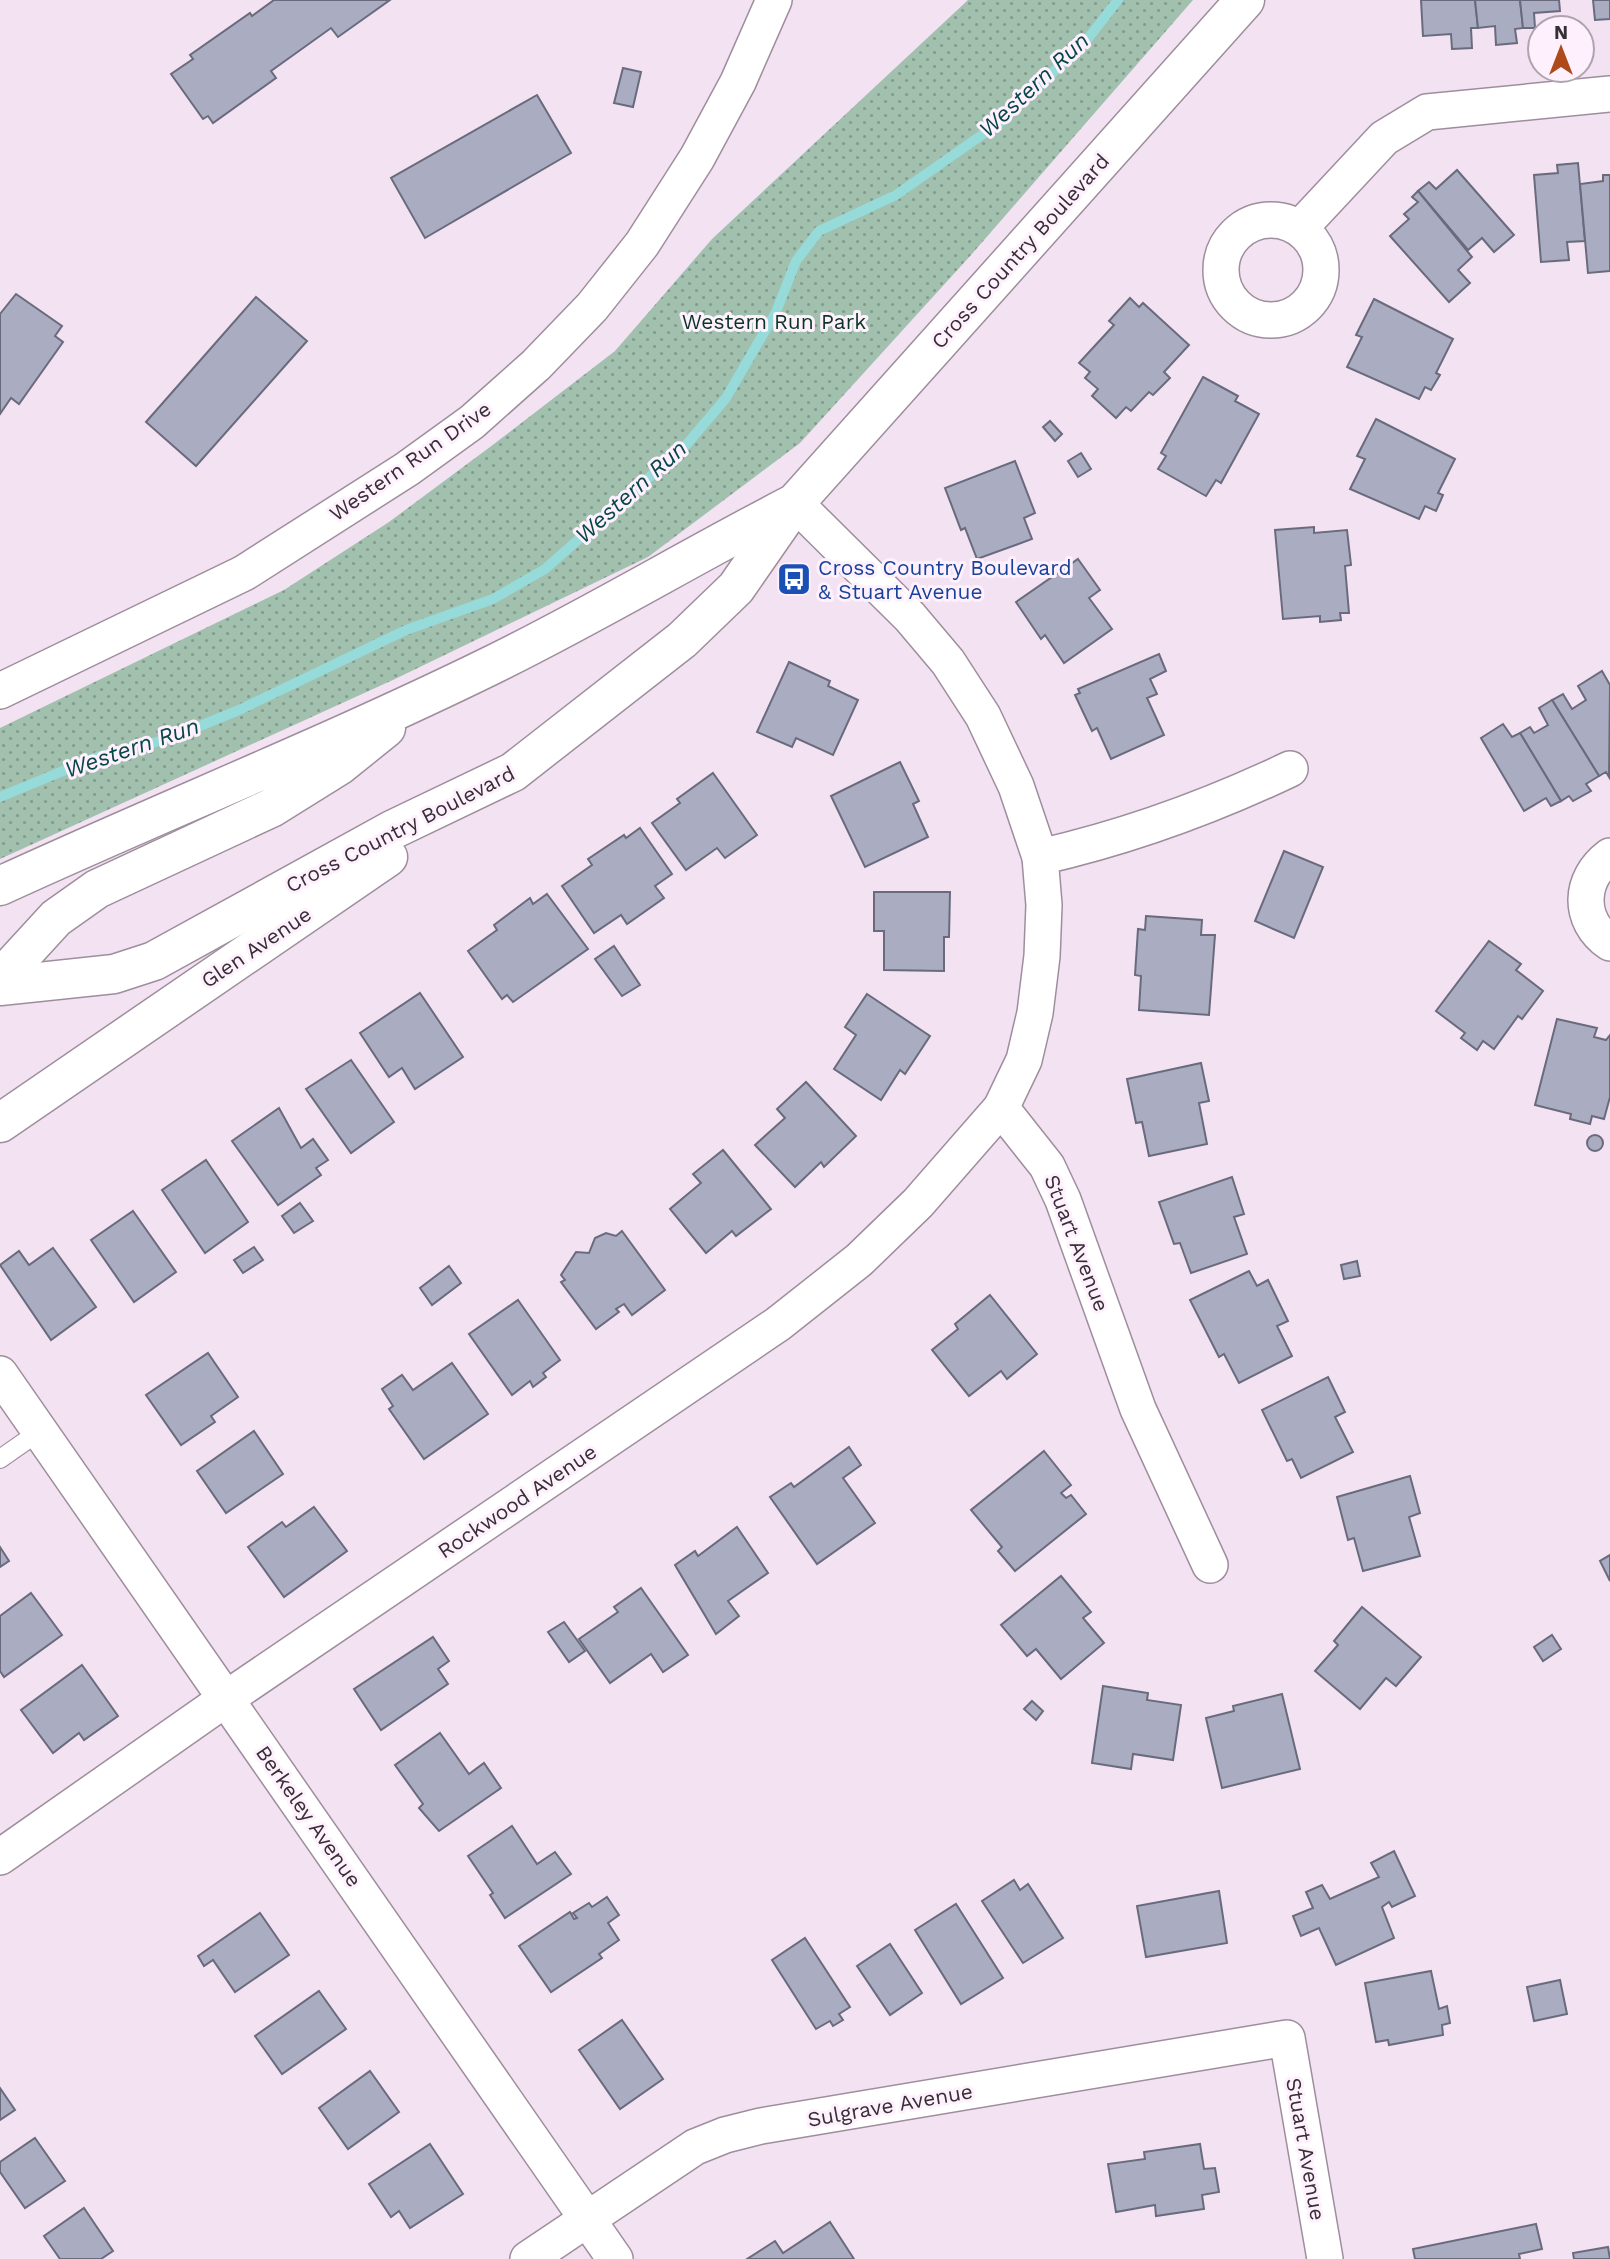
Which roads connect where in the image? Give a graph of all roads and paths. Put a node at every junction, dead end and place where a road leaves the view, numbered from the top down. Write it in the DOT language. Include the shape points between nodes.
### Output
graph roads {
  1 [pos="774,0"];
  2 [pos="1245,0"];
  3 [pos="1610,94"];
  4 [pos="1300,228"];
  5 [pos="796,503"];
  6 [pos="0,691"];
  7 [pos="426,696"];
  8 [pos="1290,769"];
  9 [pos="513,772"];
  10 [pos="1610,856"];
  11 [pos="1040,857"];
  12 [pos="0,886"];
  13 [pos="1610,943"];
  14 [pos="0,979"];
  15 [pos="0,986"];
  16 [pos="1001,1108"];
  17 [pos="0,1123"];
  18 [pos="0,1374"];
  19 [pos="40,1430"];
  20 [pos="0,1459"];
  21 [pos="1210,1565"];
  22 [pos="227,1698"];
  23 [pos="0,1857"];
  24 [pos="1287,2038"];
  25 [pos="586,2219"];
  26 [pos="528,2259"];
  27 [pos="615,2259"];
  28 [pos="1325,2259"];
  1 -- 6 [label="street, Western Run Drive" via="738,82 697,158 642,244 592,307 490,406 407,470 244,573"];
  2 -- 5 [label="main road, Cross Country Boulevard"];
  3 -- 4 [label="street" via="1427,113 1384,138"];
  5 -- 7 [label="main road, Cross Country Boulevard" via="705,549 594,614"];
  5 -- 9 [label="main road, Cross Country Boulevard" via="736,588 624,688"];
  5 -- 11 [label="street" via="910,617 948,662 994,739"];
  7 -- 12 [label="main road, Cross Country Boulevard"];
  7 -- 14 [label="main road" via="340,765 271,808 97,889 56,918"];
  8 -- 11 [label="street" via="1156,827"];
  9 -- 15 [label="main road, Cross Country Boulevard" via="391,830 154,961 114,974"];
  9 -- 17 [label="main road, Glen Avenue"];
  10 -- 13 [label="street" via="1596,866 1587,881 1584,906 1592,926"];
  11 -- 16 [label="street" via="1043,943 1035,1013 1024,1060"];
  16 -- 21 [label="street, Stuart Avenue" via="1047,1166 1063,1200 1138,1409"];
  16 -- 22 [label="street, Rockwood Avenue" via="909,1213 859,1260 778,1324"];
  18 -- 19 [label="street, Berkeley Avenue"];
  19 -- 20 [label="lane"];
  19 -- 22 [label="street, Berkeley Avenue"];
  22 -- 23 [label="street, Rockwood Avenue"];
  22 -- 25 [label="street, Berkeley Avenue"];
  24 -- 25 [label="street, Sulgrave Avenue" via="725,2135 695,2147"];
  24 -- 28 [label="street, Stuart Avenue"];
  25 -- 26 [label="street, Sulgrave Avenue"];
  25 -- 27 [label="street, Berkeley Avenue"];
}
